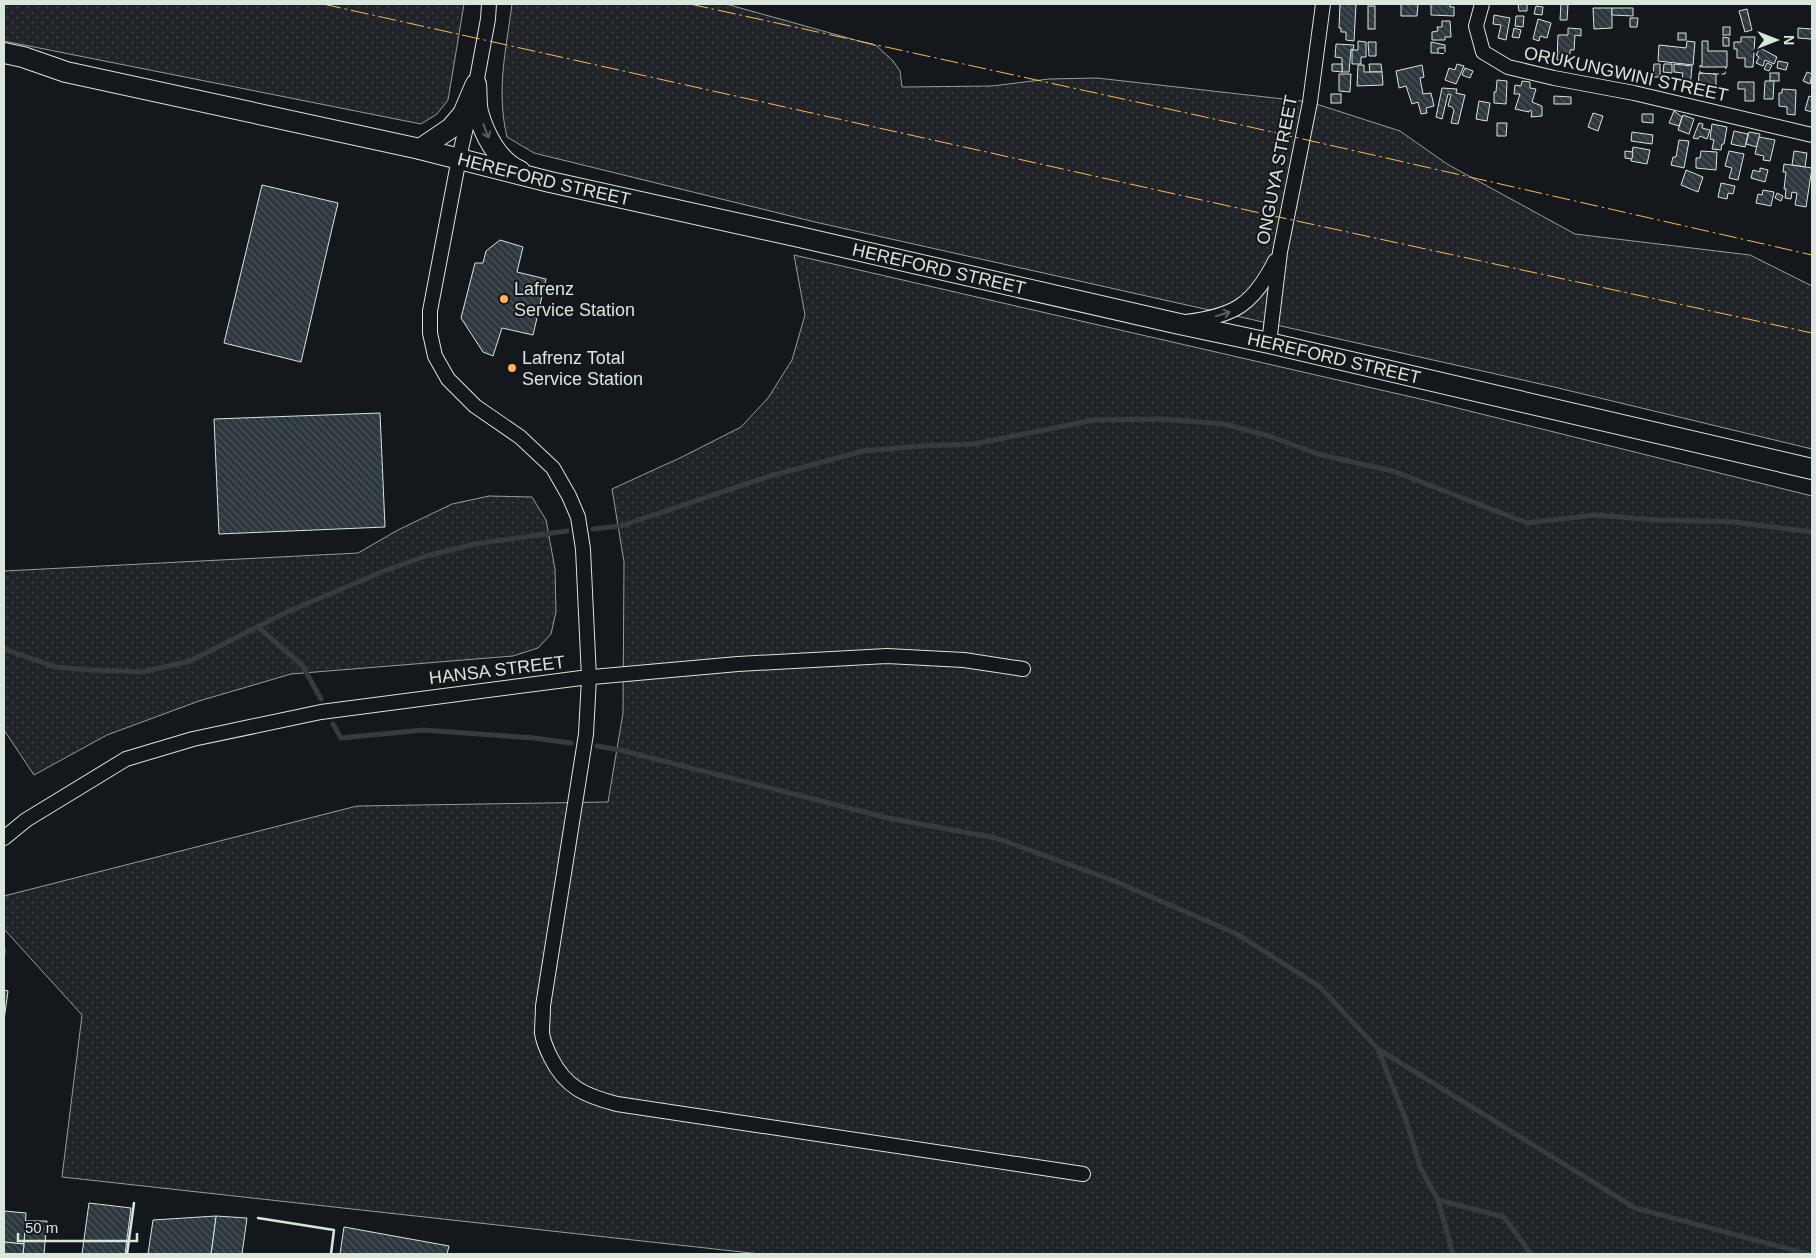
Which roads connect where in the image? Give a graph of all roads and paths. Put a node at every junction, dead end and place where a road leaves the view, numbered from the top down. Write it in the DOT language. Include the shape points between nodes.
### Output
graph roads {
  1 [pos="489,4"];
  2 [pos="1323,4"];
  3 [pos="1482,4"];
  4 [pos="4,53"];
  5 [pos="4,66"];
  6 [pos="66,72"];
  7 [pos="476,84"];
  8 [pos="1812,135"];
  9 [pos="420,149"];
  10 [pos="459,158"];
  11 [pos="550,182"];
  12 [pos="1280,252"];
  13 [pos="1175,323"];
  14 [pos="1269,343"];
  15 [pos="1812,469"];
  16 [pos="1023,669"];
  17 [pos="588,678"];
  18 [pos="4,838"];
  19 [pos="1083,1174"];
  1 -- 7 [label="street"];
  2 -- 12 [label="street, ONGUYA STREET" via="1310,102"];
  3 -- 8 [label="street, ORUKUNGWINI STREET" via="1476,26 1483,52 1508,67"];
  4 -- 6 [label="main road, HEREFORD STREET"];
  5 -- 6 [label="main road, HEREFORD STREET"];
  6 -- 9 [label="main road, HEREFORD STREET"];
  7 -- 9 [label="main road" via="463,114 451,128"];
  7 -- 10 [label="street"];
  7 -- 11 [label="main road, one-way" via="478,111 488,138 500,155 514,169"];
  9 -- 10 [label="main road, HEREFORD STREET"];
  10 -- 11 [label="main road, HEREFORD STREET"];
  10 -- 17 [label="street" via="430,311 435,356 448,379 475,406 520,437 553,468 569,496 578,517 583,549"];
  11 -- 13 [label="main road, HEREFORD STREET"];
  13 -- 12 [label="street, one-way" via="1227,314 1244,305 1260,288"];
  12 -- 14 [label="street, ONGUYA STREET"];
  13 -- 14 [label="main road, HEREFORD STREET"];
  14 -- 15 [label="main road, HEREFORD STREET"];
  16 -- 17 [label="street, HANSA STREET" via="964,660 887,656 738,664"];
  17 -- 18 [label="street, HANSA STREET" via="321,712 193,739 126,759 26,820"];
  17 -- 19 [label="street" via="586,734 543,1006 542,1034 547,1050 568,1083 594,1098 617,1104"];
}
